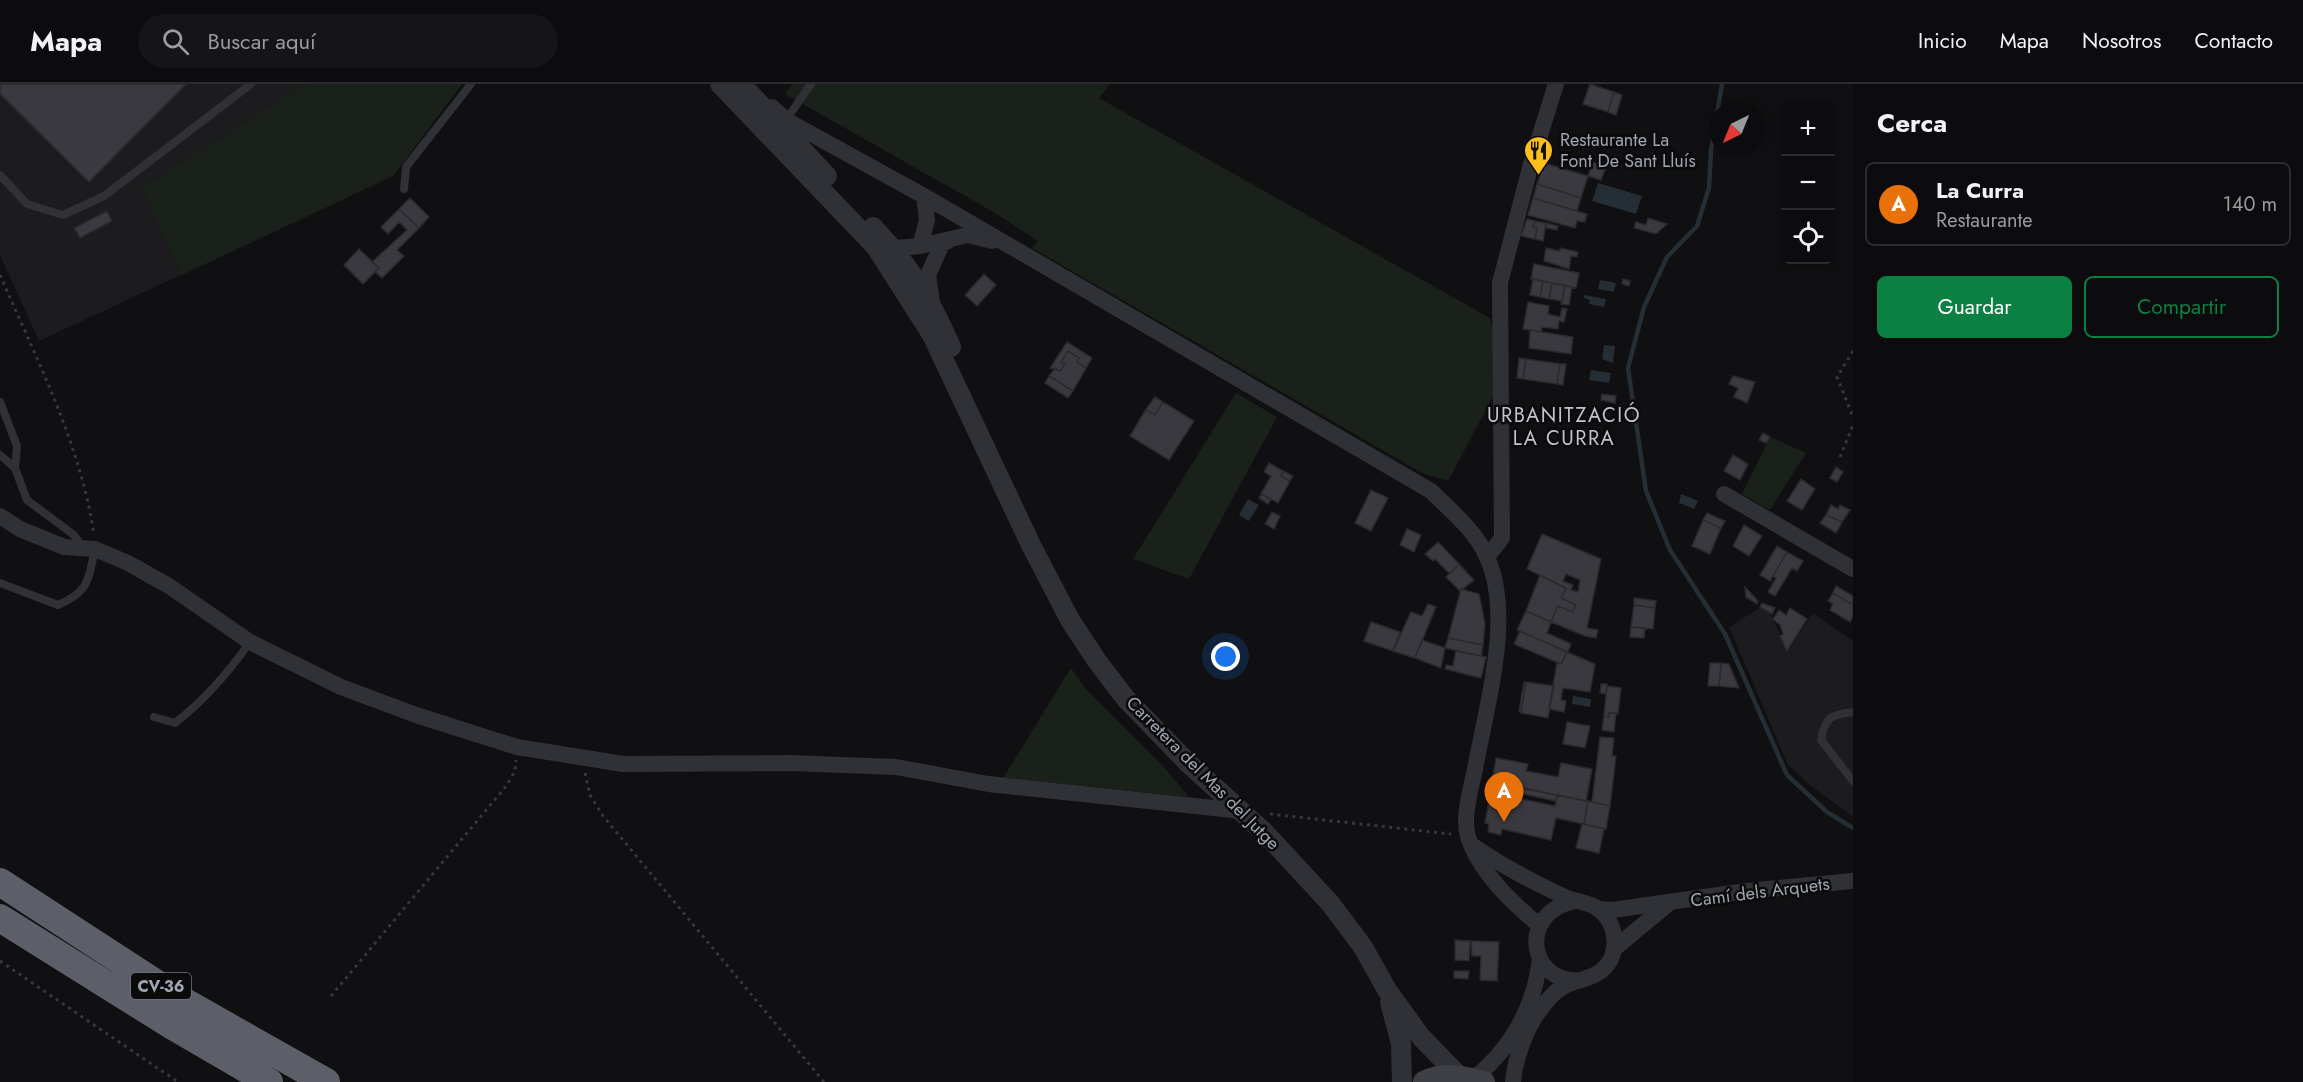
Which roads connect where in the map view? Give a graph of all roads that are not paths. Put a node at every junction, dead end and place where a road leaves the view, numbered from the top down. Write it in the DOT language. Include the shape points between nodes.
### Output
graph roads {
  1 [pos="251,84"];
  2 [pos="471,84"];
  3 [pos="811,84"];
  4 [pos="1556,84"];
  5 [pos="730,85"];
  6 [pos="786,120"];
  7 [pos="0,175"];
  8 [pos="404,189"];
  9 [pos="924,196"];
  10 [pos="953,239"];
  11 [pos="920,246"];
  12 [pos="885,248"];
  13 [pos="1016,249"];
  14 [pos="932,303"];
  15 [pos="0,402"];
  16 [pos="0,455"];
  17 [pos="15,468"];
  18 [pos="1724,494"];
  19 [pos="1017,514"];
  20 [pos="0,516"];
  21 [pos="89,548"];
  22 [pos="1487,557"];
  23 [pos="1853,568"];
  24 [pos="0,583"];
  25 [pos="250,642"];
  26 [pos="1853,712"];
  27 [pos="154,717"];
  28 [pos="1853,781"];
  29 [pos="1242,811"];
  30 [pos="1471,842"];
  31 [pos="1853,881"];
  32 [pos="0,882"];
  33 [pos="1575,901"];
  34 [pos="1668,904"];
  35 [pos="1599,909"];
  36 [pos="0,918"];
  37 [pos="1539,925"];
  38 [pos="1615,948"];
  39 [pos="1540,959"];
  40 [pos="1586,979"];
  41 [pos="1388,990"];
  42 [pos="1472,1079"];
  43 [pos="269,1082"];
  44 [pos="326,1082"];
  45 [pos="1402,1082"];
  46 [pos="1424,1082"];
  47 [pos="1513,1082"];
  1 -- 7 [label="lane" via="104,196 63,214 27,204"];
  2 -- 8 [label="lane" via="406,167"];
  3 -- 6 [label="lane"];
  4 -- 22 [label="street" via="1500,283 1502,538"];
  5 -- 6 [label="street"];
  5 -- 12 [label="street"];
  6 -- 9 [label="street"];
  9 -- 11 [label="street" via="927,220"];
  9 -- 13 [label="street"];
  10 -- 11 [label="street"];
  10 -- 13 [label="street" via="968,235"];
  10 -- 14 [label="street" via="942,244 928,275"];
  11 -- 12 [label="street"];
  12 -- 14 [label="street"];
  12 -- 19 [label="street" via="932,335"];
  13 -- 22 [label="street" via="1431,491 1467,526"];
  14 -- 19 [label="street" via="976,404"];
  15 -- 17 [label="lane" via="17,446"];
  16 -- 17 [label="lane"];
  17 -- 21 [label="lane" via="27,500"];
  18 -- 23 [label="street"];
  19 -- 29 [label="street, Carretera del Mas del Jutge" via="1070,620 1097,661 1126,699"];
  20 -- 21 [label="street" via="64,547"];
  21 -- 24 [label="lane" via="88,581 78,596 58,604"];
  21 -- 25 [label="street" via="129,563 169,586"];
  22 -- 30 [label="street" via="1495,590 1498,637 1468,807"];
  25 -- 27 [label="lane" via="226,676 197,706 175,723"];
  25 -- 29 [label="street" via="341,687 416,715 518,747 586,759 623,764 896,767 988,784"];
  26 -- 28 [label="lane" via="1835,714 1824,724 1821,740"];
  29 -- 41 [label="street, Carretera del Mas del Jutge" via="1330,903 1363,946"];
  30 -- 33 [label="street" via="1510,872"];
  30 -- 37 [label="street" via="1484,867"];
  31 -- 34 [label="street, Camí dels Arquets" via="1747,891"];
  32 -- 44 [label="highway, CV-36" via="183,1000"];
  33 -- 35 [label="street"];
  33 -- 37 [label="street" via="1554,908"];
  34 -- 35 [label="street, Camí dels Arquets"];
  34 -- 38 [label="street, Camí dels Arquets"];
  35 -- 38 [label="street" via="1611,923"];
  36 -- 43 [label="highway, CV-36"];
  37 -- 39 [label="street" via="1536,939"];
  38 -- 40 [label="street" via="1602,970"];
  39 -- 40 [label="street" via="1559,977 1572,981"];
  39 -- 42 [label="street" via="1535,994 1512,1041"];
  40 -- 47 [label="street" via="1562,987 1539,1011 1517,1059"];
  41 -- 42 [label="street, Carretera del Mas del Jutge" via="1421,1037"];
  41 -- 45 [label="street, Carretera del Mas del Jutge" via="1401,1044"];
  42 -- 46 [label="main road"];
}
